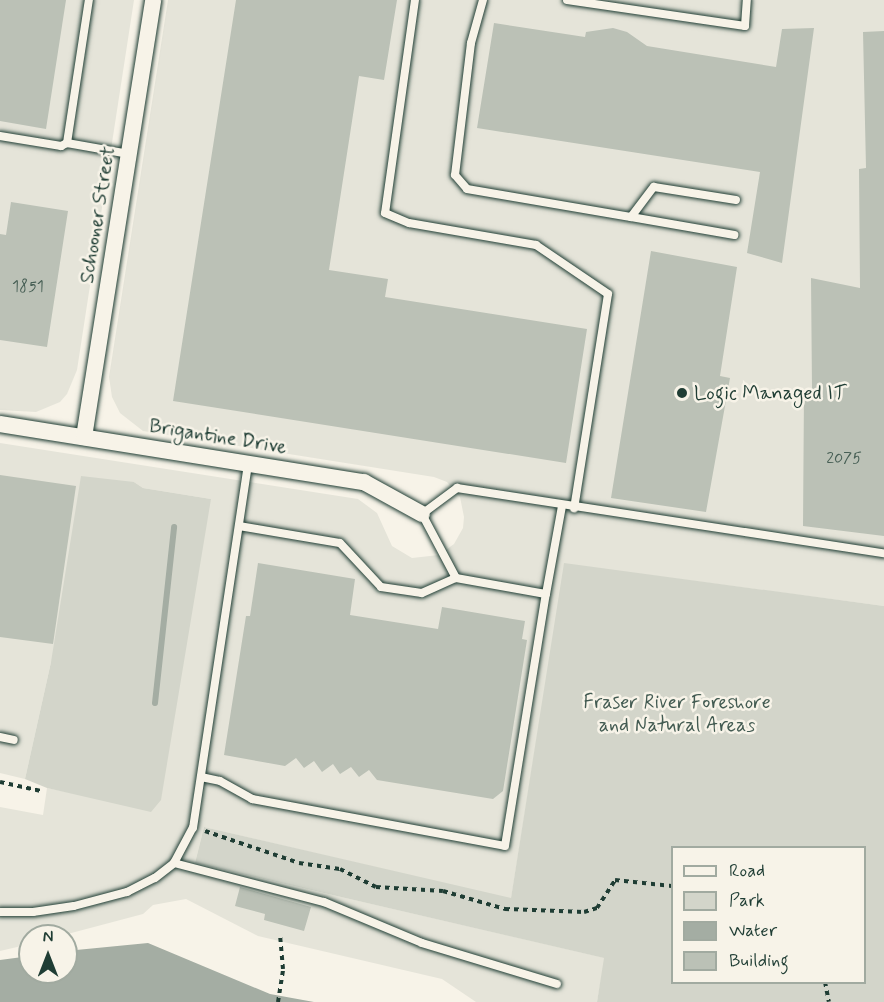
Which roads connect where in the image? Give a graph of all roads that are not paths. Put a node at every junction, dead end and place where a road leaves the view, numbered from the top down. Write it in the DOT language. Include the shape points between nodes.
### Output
graph roads {
  1 [pos="89,0"];
  2 [pos="153,0"];
  3 [pos="415,0"];
  4 [pos="483,0"];
  5 [pos="567,0"];
  6 [pos="747,0"];
  7 [pos="0,136"];
  8 [pos="67,143"];
  9 [pos="129,154"];
  10 [pos="736,200"];
  11 [pos="631,217"];
  12 [pos="734,235"];
  13 [pos="0,424"];
  14 [pos="84,437"];
  15 [pos="248,464"];
  16 [pos="562,506"];
  17 [pos="574,507"];
  18 [pos="422,514"];
  19 [pos="239,526"];
  20 [pos="884,553"];
  21 [pos="456,578"];
  22 [pos="546,594"];
  23 [pos="0,737"];
  24 [pos="14,740"];
  25 [pos="201,777"];
  26 [pos="174,863"];
  27 [pos="0,912"];
  28 [pos="557,984"];
  1 -- 8 [label="lane"];
  2 -- 9 [label="street, Schooner Street"];
  3 -- 17 [label="lane" via="384,213 409,223 536,245 608,294"];
  4 -- 11 [label="lane" via="471,44 455,175 466,189"];
  5 -- 6 [label="lane" via="745,26"];
  7 -- 8 [label="lane" via="61,146"];
  8 -- 9 [label="lane"];
  9 -- 14 [label="street, Schooner Street"];
  10 -- 11 [label="lane" via="654,187"];
  11 -- 12 [label="lane"];
  13 -- 14 [label="street, Brigantine Drive"];
  14 -- 15 [label="street, Brigantine Drive"];
  15 -- 18 [label="street, Brigantine Drive" via="364,482"];
  15 -- 19 [label="lane"];
  16 -- 17 [label="lane"];
  16 -- 18 [label="lane" via="457,488"];
  16 -- 22 [label="lane"];
  17 -- 20 [label="lane"];
  18 -- 21 [label="lane"];
  19 -- 21 [label="lane" via="340,543 381,587 422,593"];
  19 -- 25 [label="lane"];
  21 -- 22 [label="lane"];
  22 -- 25 [label="lane" via="505,846 252,799 220,781"];
  23 -- 24 [label="lane"];
  25 -- 26 [label="lane" via="193,828"];
  26 -- 27 [label="lane" via="128,892 64,908"];
  26 -- 28 [label="lane" via="324,902 422,943"];
}
